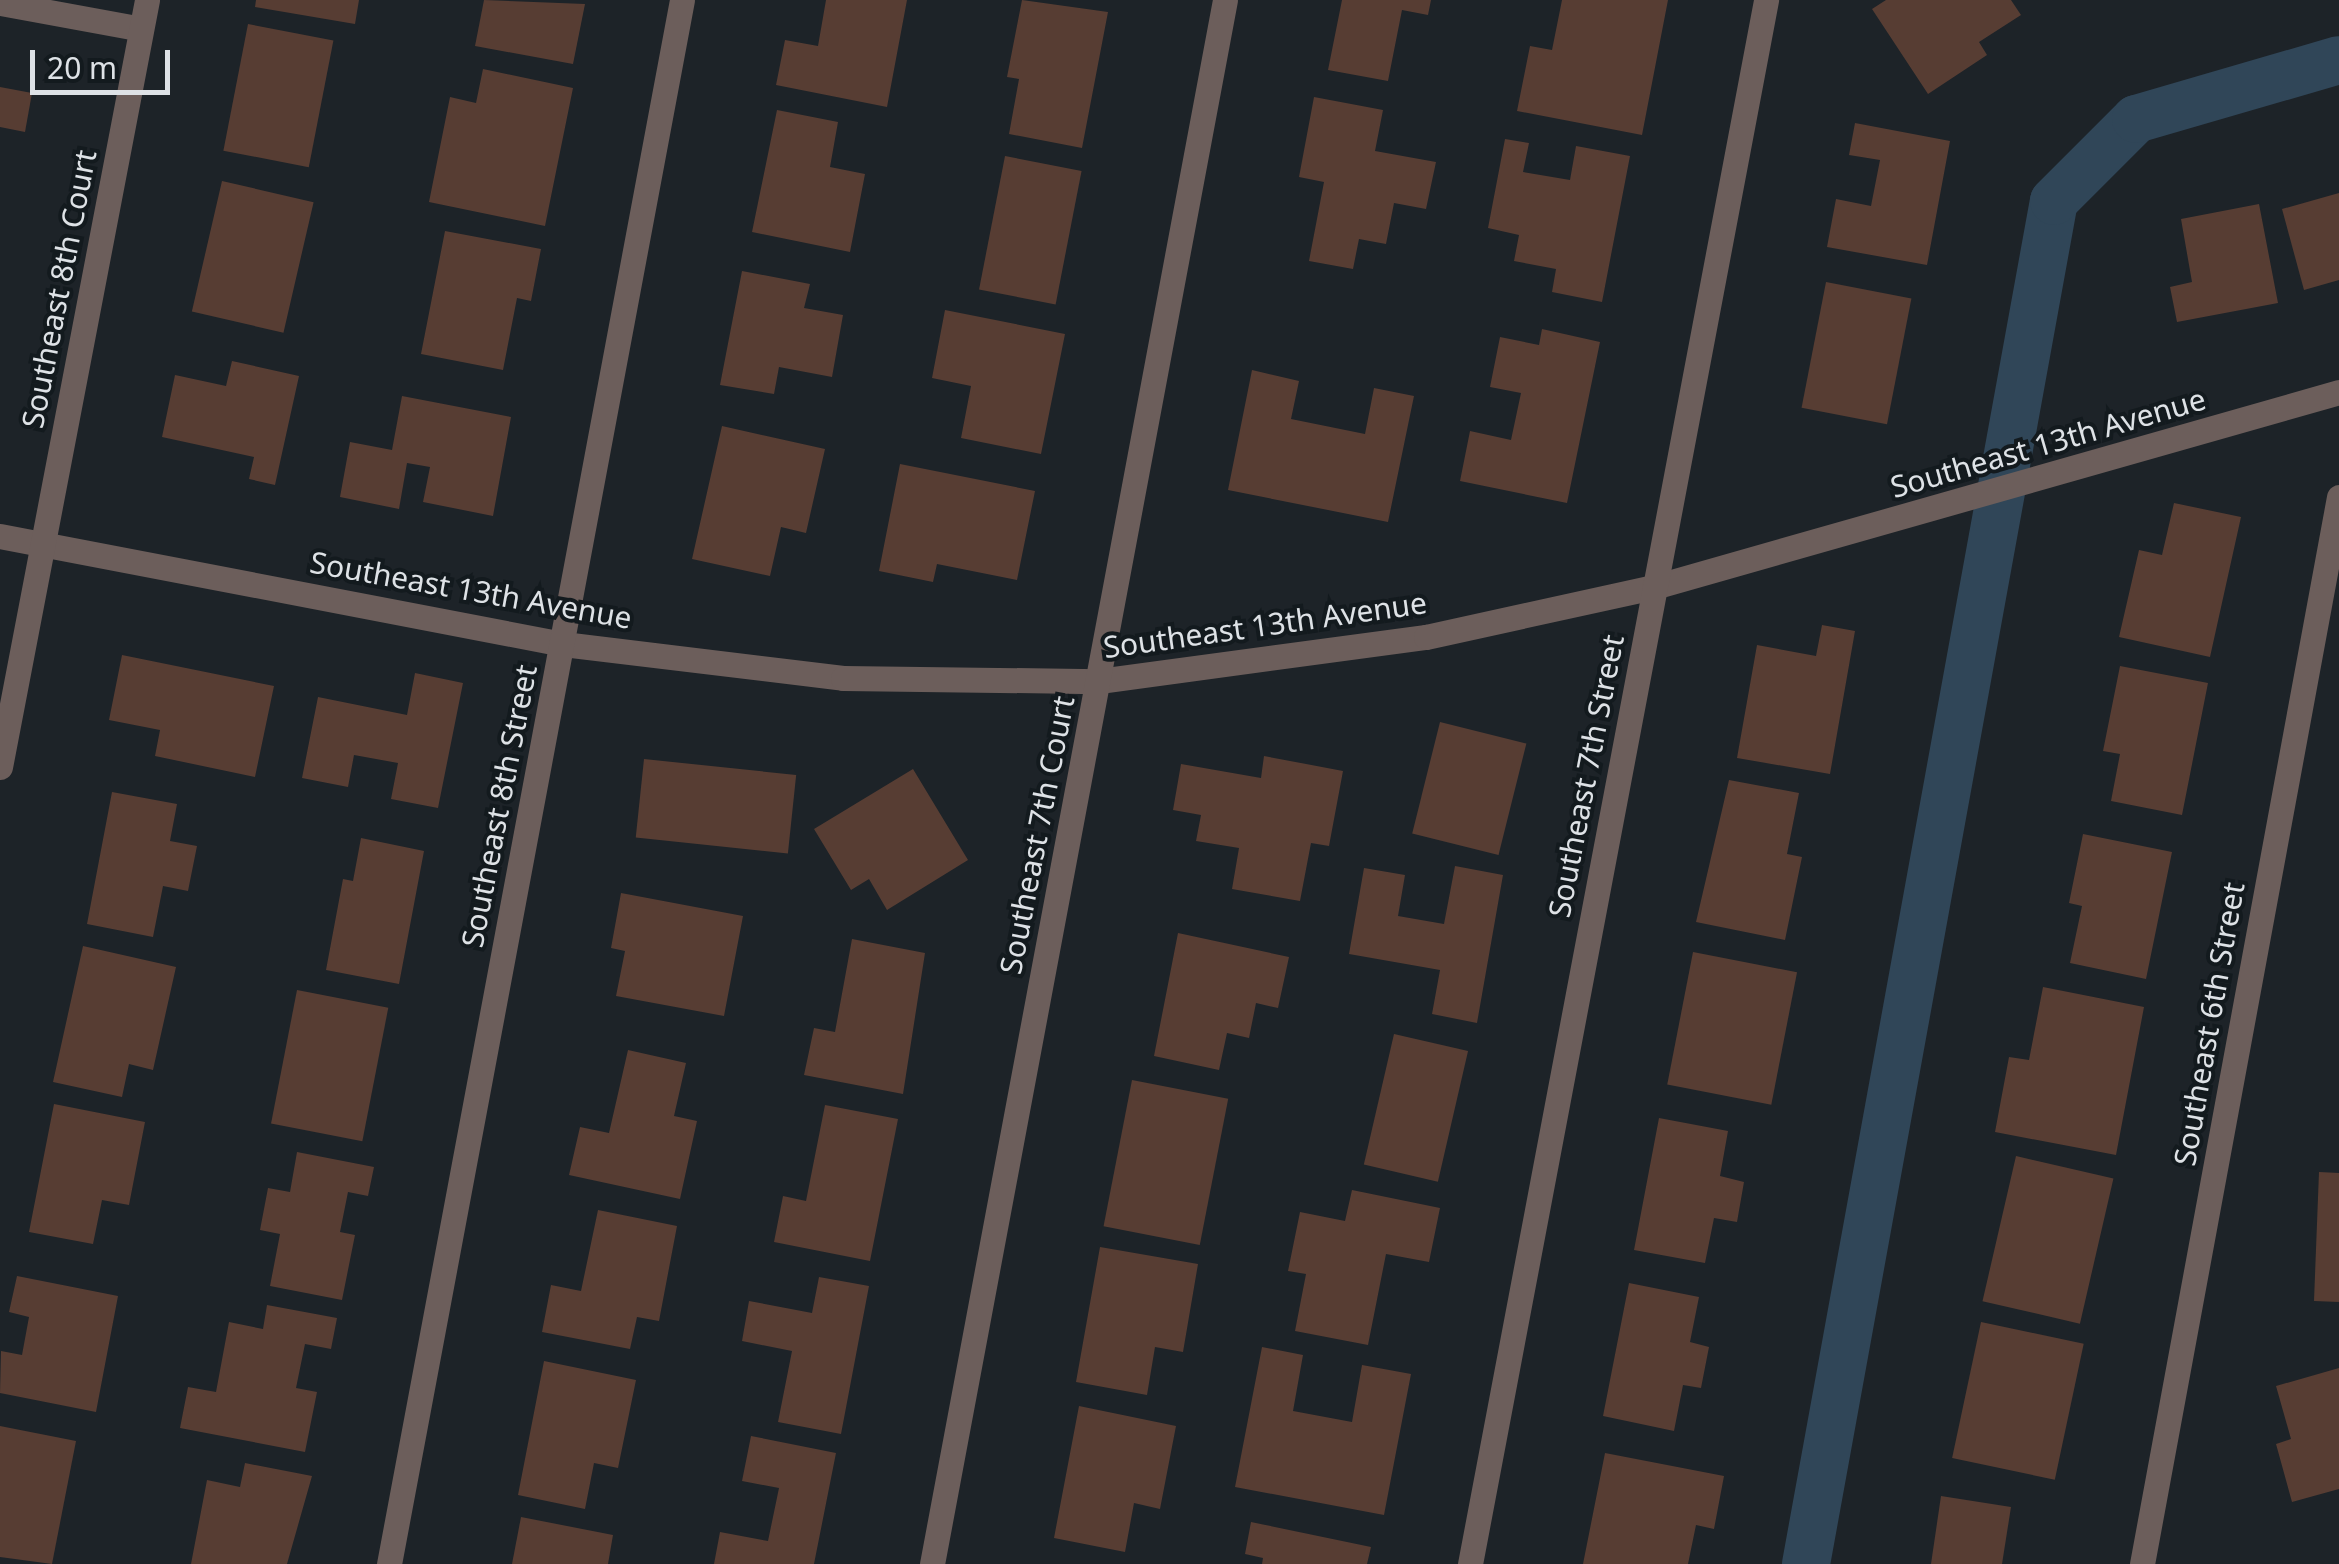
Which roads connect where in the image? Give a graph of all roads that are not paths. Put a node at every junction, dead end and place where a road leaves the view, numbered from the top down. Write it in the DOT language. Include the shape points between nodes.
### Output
graph roads {
  1 [pos="147,0"];
  2 [pos="682,0"];
  3 [pos="1226,0"];
  4 [pos="1766,0"];
  5 [pos="0,3"];
  6 [pos="142,29"];
  7 [pos="2339,392"];
  8 [pos="2339,497"];
  9 [pos="0,536"];
  10 [pos="43,544"];
  11 [pos="1654,587"];
  12 [pos="563,644"];
  13 [pos="1100,681"];
  14 [pos="0,767"];
  15 [pos="388,1564"];
  16 [pos="932,1564"];
  17 [pos="1470,1564"];
  18 [pos="2142,1564"];
  1 -- 6 [label="street, Southeast 8th Court"];
  2 -- 12 [label="street, Southeast 8th Street"];
  3 -- 13 [label="street, Southeast 7th Court"];
  4 -- 11 [label="street, Southeast 7th Street"];
  5 -- 6 [label="street"];
  6 -- 10 [label="street, Southeast 8th Court"];
  7 -- 11 [label="street, Southeast 13th Avenue"];
  8 -- 18 [label="street, Southeast 6th Street"];
  9 -- 10 [label="street, Southeast 13th Avenue"];
  10 -- 12 [label="street, Southeast 13th Avenue"];
  10 -- 14 [label="street, Southeast 8th Court"];
  11 -- 13 [label="street, Southeast 13th Avenue" via="1426,638"];
  11 -- 17 [label="street, Southeast 7th Street"];
  12 -- 13 [label="street, Southeast 13th Avenue" via="843,678"];
  12 -- 15 [label="street, Southeast 8th Street"];
  13 -- 16 [label="street, Southeast 7th Court"];
}
